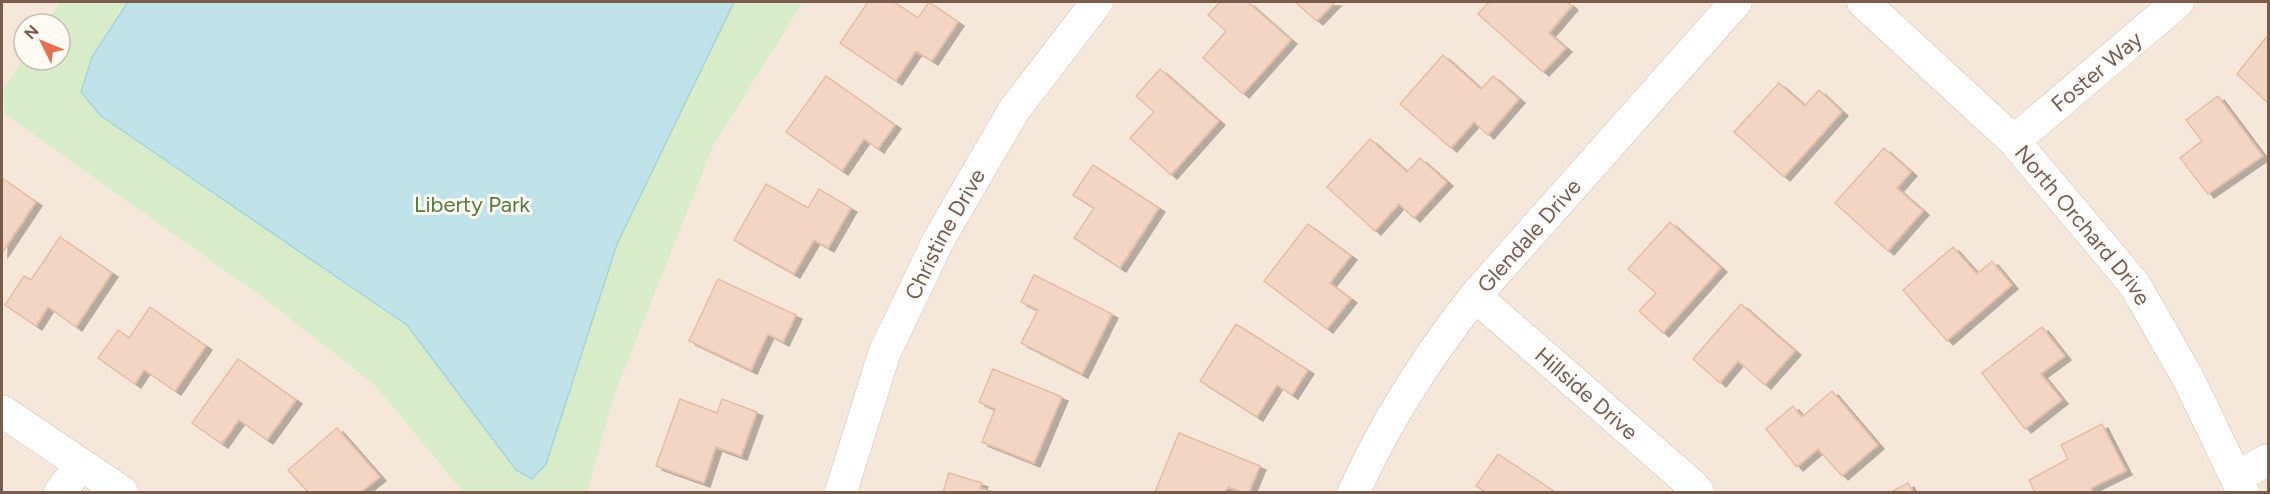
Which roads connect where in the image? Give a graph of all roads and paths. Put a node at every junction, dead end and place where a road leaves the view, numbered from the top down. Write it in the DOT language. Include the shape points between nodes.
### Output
graph roads {
  1 [pos="1097,2"];
  2 [pos="1736,2"];
  3 [pos="1863,2"];
  4 [pos="2178,2"];
  5 [pos="2014,141"];
  6 [pos="1475,296"];
  7 [pos="2,411"];
  8 [pos="2268,460"];
  9 [pos="80,465"];
  10 [pos="2239,484"];
  11 [pos="60,492"];
  12 [pos="122,492"];
  13 [pos="841,492"];
  14 [pos="1354,492"];
  15 [pos="1698,492"];
  1 -- 13 [label="street, Christine Drive" via="1014,110 939,238 884,354"];
  2 -- 6 [label="street, Glendale Drive"];
  3 -- 5 [label="street, North Orchard Drive"];
  4 -- 5 [label="street, Foster Way"];
  5 -- 10 [label="street, North Orchard Drive" via="2135,285 2189,380"];
  6 -- 14 [label="street, Glendale Drive" via="1419,374"];
  6 -- 15 [label="street, Hillside Drive"];
  7 -- 9 [label="street"];
  8 -- 10 [label="street"];
  9 -- 11 [label="street"];
  9 -- 12 [label="street"];
}
